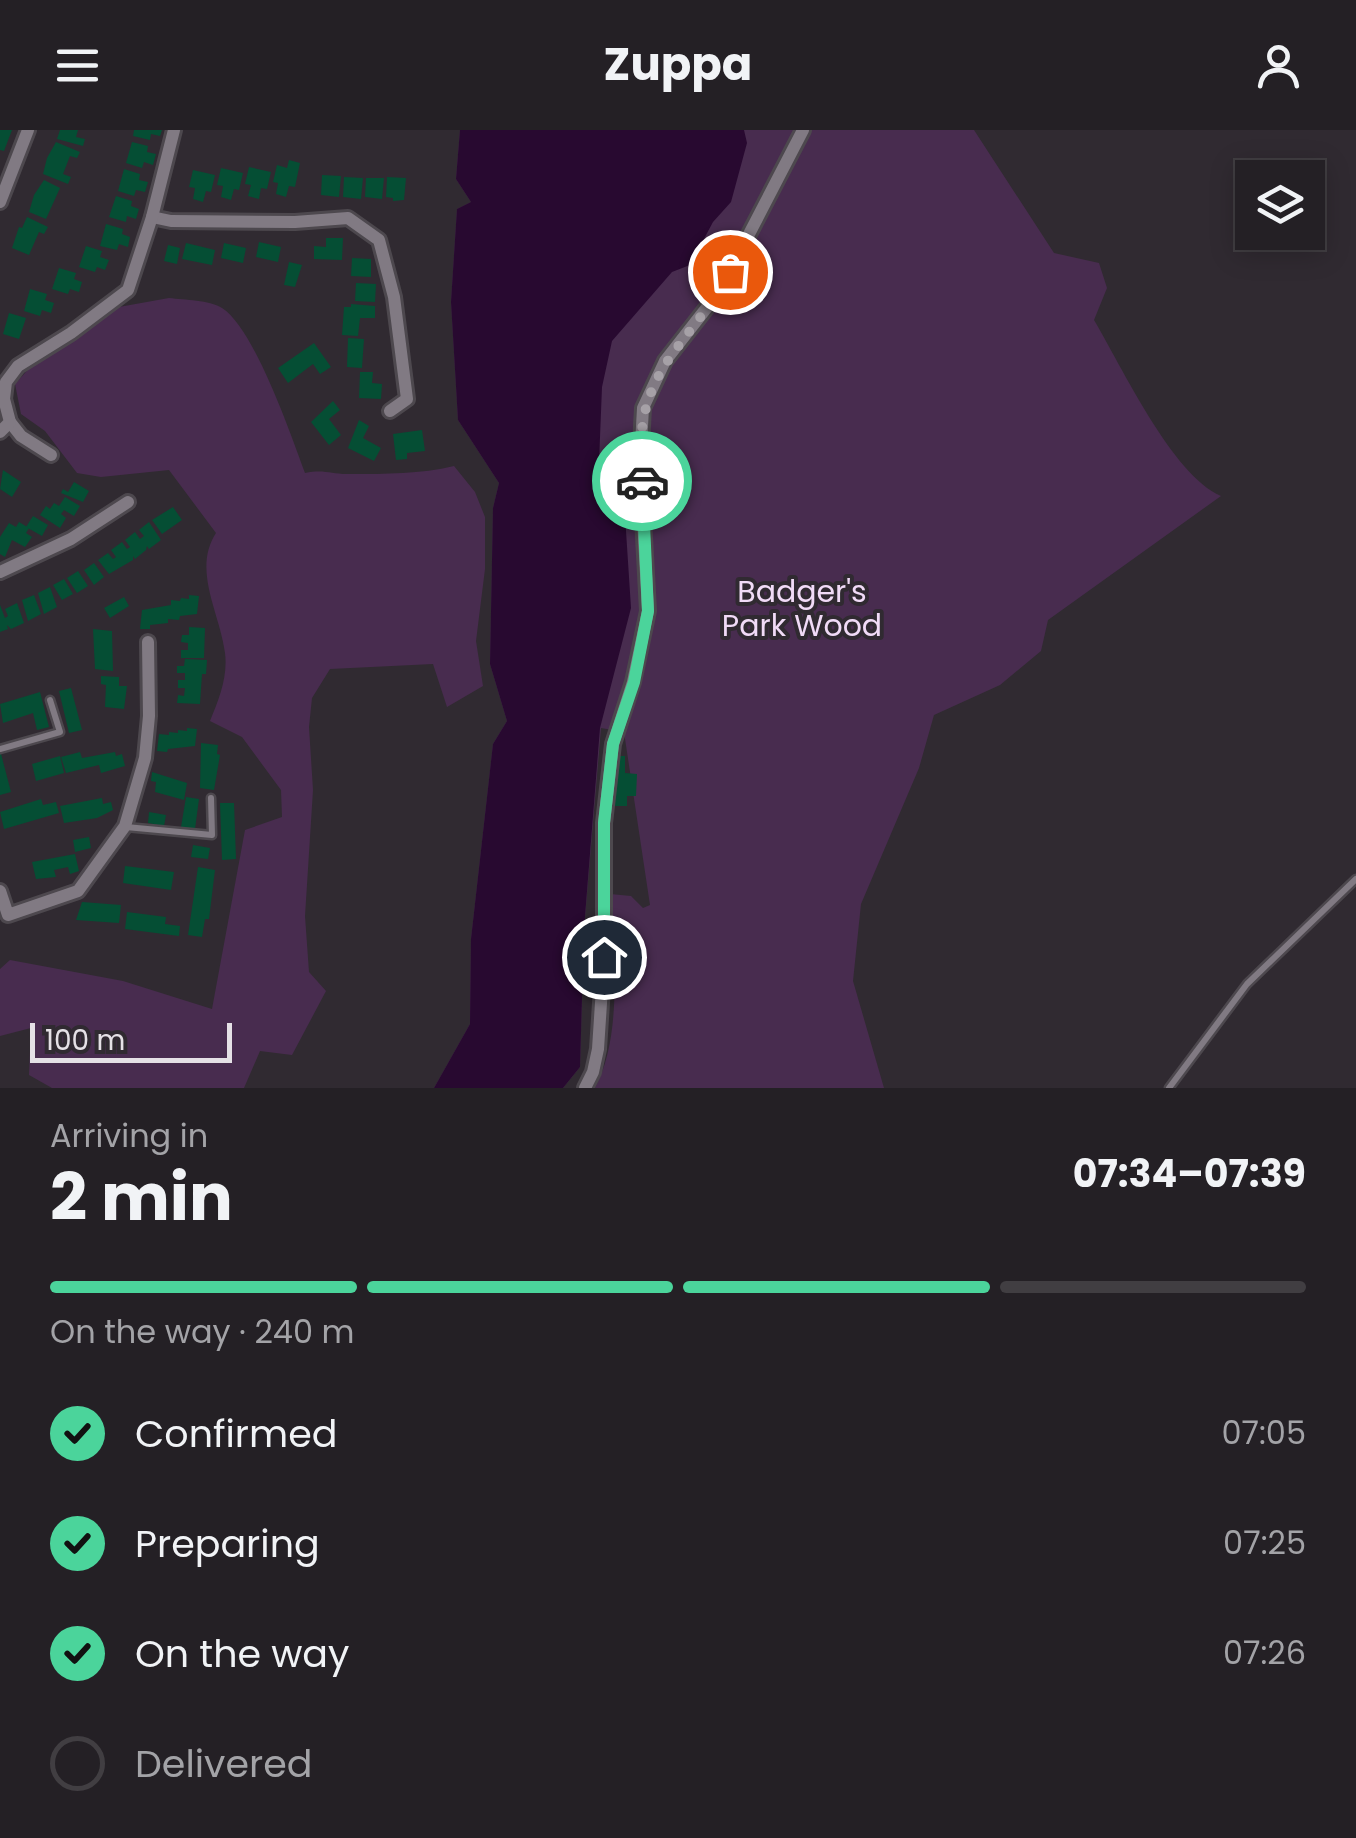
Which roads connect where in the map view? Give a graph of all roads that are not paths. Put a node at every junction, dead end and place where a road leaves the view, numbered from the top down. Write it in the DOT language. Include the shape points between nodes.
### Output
graph roads {
  1 [pos="28,130"];
  2 [pos="174,130"];
  3 [pos="803,130"];
  4 [pos="0,202"];
  5 [pos="152,217"];
  6 [pos="390,411"];
  7 [pos="5,427"];
  8 [pos="51,455"];
  9 [pos="128,502"];
  10 [pos="0,572"];
  11 [pos="148,642"];
  12 [pos="50,700"];
  13 [pos="0,749"];
  14 [pos="211,798"];
  15 [pos="125,826"];
  16 [pos="1356,878"];
  17 [pos="0,891"];
  18 [pos="585,1088"];
  19 [pos="1169,1088"];
  1 -- 4 [label="street"];
  2 -- 5 [label="street"];
  3 -- 18 [label="street" via="719,292 665,360 643,408 648,611 613,744 604,823 599,1031"];
  5 -- 6 [label="street" via="348,218 379,240 408,400"];
  5 -- 7 [label="street" via="128,290 18,366 6,382"];
  7 -- 8 [label="street"];
  9 -- 10 [label="street"];
  11 -- 15 [label="street" via="145,758"];
  12 -- 13 [label="lane" via="60,732"];
  14 -- 15 [label="lane" via="212,835"];
  15 -- 17 [label="street" via="78,891 8,916"];
  16 -- 19 [label="lane" via="1247,984"];
}
